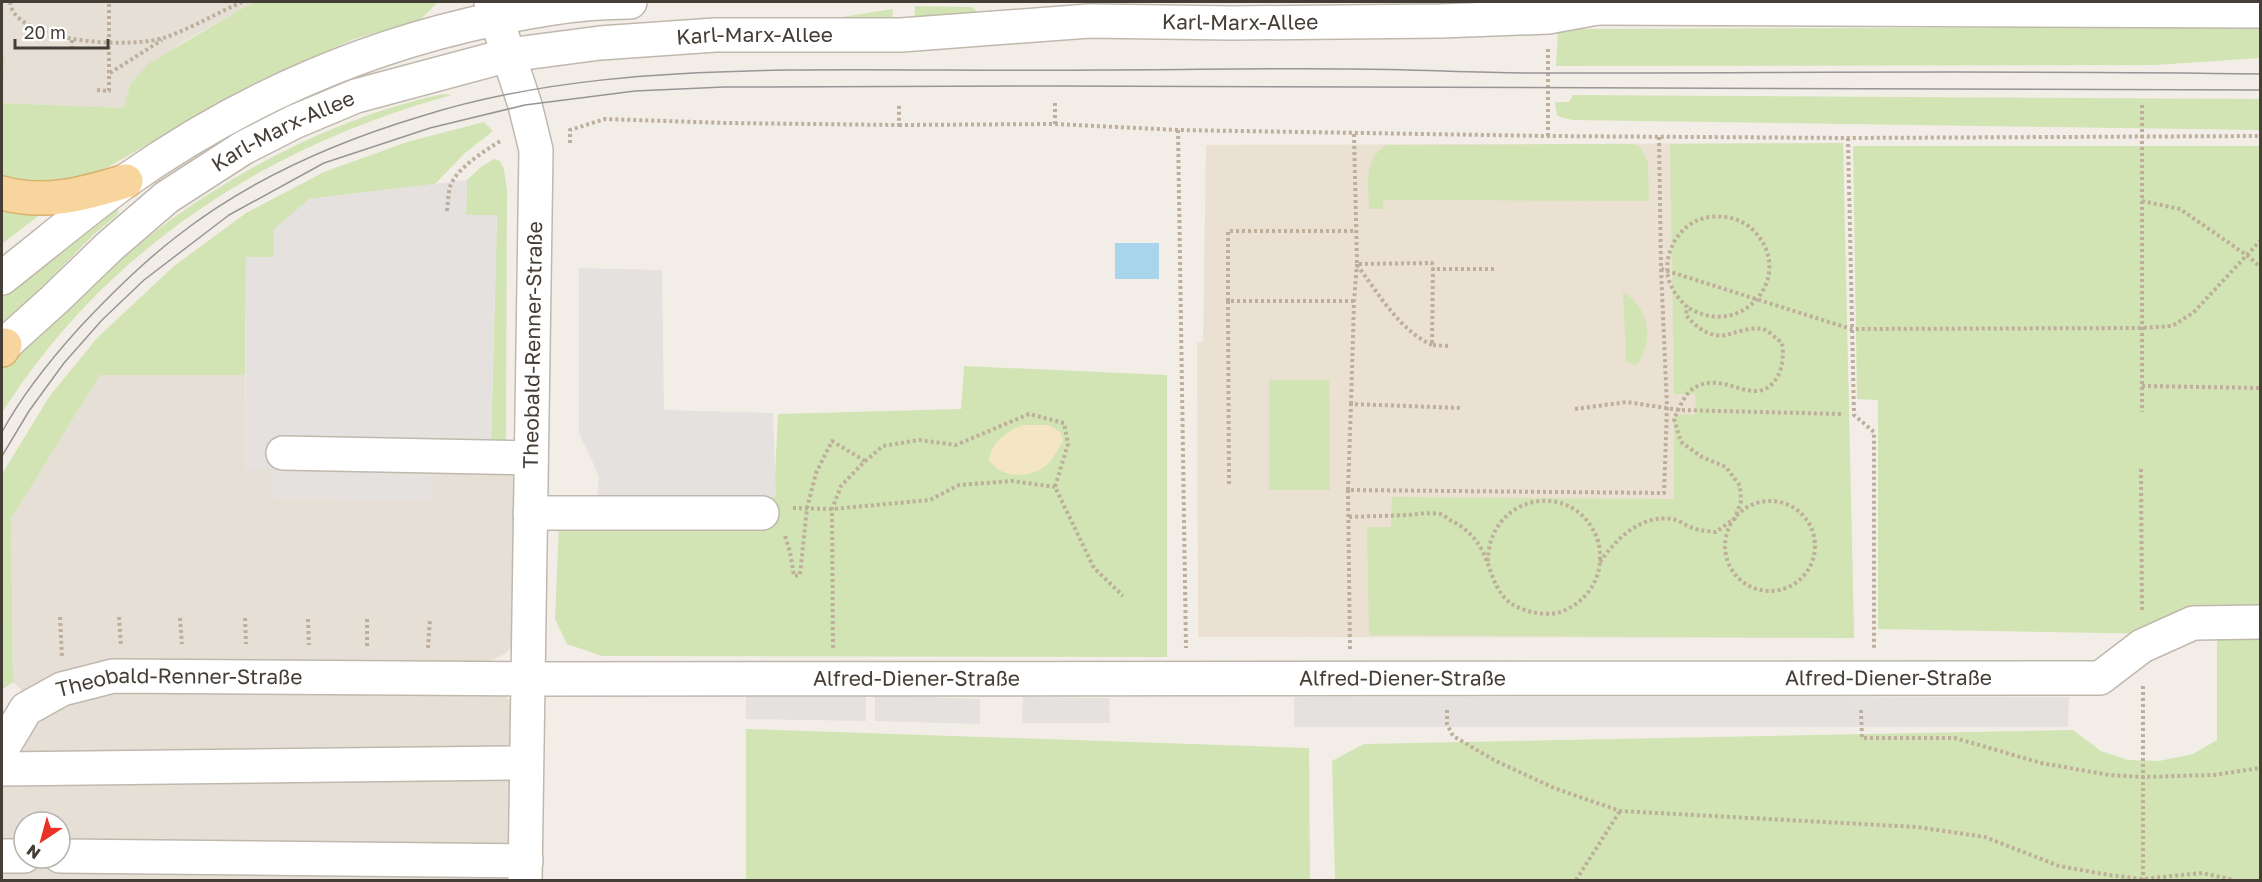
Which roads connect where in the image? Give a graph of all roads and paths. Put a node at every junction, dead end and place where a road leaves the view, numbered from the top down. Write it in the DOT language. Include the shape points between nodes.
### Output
graph roads {
  1 [pos="10,2"];
  2 [pos="109,2"];
  3 [pos="242,2"];
  4 [pos="630,2"];
  5 [pos="1509,2"];
  6 [pos="1597,9"];
  7 [pos="493,10"];
  8 [pos="1442,11"];
  9 [pos="2260,11"];
  10 [pos="1548,16"];
  11 [pos="165,38"];
  12 [pos="72,39"];
  13 [pos="111,44"];
  14 [pos="72,49"];
  15 [pos="509,55"];
  16 [pos="110,74"];
  17 [pos="97,90"];
  18 [pos="1055,102"];
  19 [pos="899,104"];
  20 [pos="2142,105"];
  21 [pos="1055,124"];
  22 [pos="899,125"];
  23 [pos="570,130"];
  24 [pos="1178,130"];
  25 [pos="1354,134"];
  26 [pos="2142,135"];
  27 [pos="1548,136"];
  28 [pos="2260,136"];
  29 [pos="1659,137"];
  30 [pos="1848,138"];
  31 [pos="505,150"];
  32 [pos="126,181"];
  33 [pos="2,193"];
  34 [pos="2142,201"];
  35 [pos="447,211"];
  36 [pos="1356,231"];
  37 [pos="2260,241"];
  38 [pos="2248,256"];
  39 [pos="1357,264"];
  40 [pos="2260,267"];
  41 [pos="1433,269"];
  42 [pos="1497,269"];
  43 [pos="1662,269"];
  44 [pos="1667,270"];
  45 [pos="2,278"];
  46 [pos="1228,301"];
  47 [pos="1354,301"];
  48 [pos="1757,301"];
  49 [pos="1687,308"];
  50 [pos="2142,328"];
  51 [pos="1851,329"];
  52 [pos="1432,345"];
  53 [pos="1448,346"];
  54 [pos="2,347"];
  55 [pos="2142,386"];
  56 [pos="2260,388"];
  57 [pos="1351,404"];
  58 [pos="1667,407"];
  59 [pos="1462,408"];
  60 [pos="1575,409"];
  61 [pos="1679,410"];
  62 [pos="2142,412"];
  63 [pos="1842,414"];
  64 [pos="283,453"];
  65 [pos="531,458"];
  66 [pos="865,461"];
  67 [pos="2141,469"];
  68 [pos="1229,486"];
  69 [pos="1055,487"];
  70 [pos="1348,490"];
  71 [pos="807,508"];
  72 [pos="832,509"];
  73 [pos="530,513"];
  74 [pos="777,516"];
  75 [pos="1349,517"];
  76 [pos="1735,518"];
  77 [pos="1600,562"];
  78 [pos="1488,565"];
  79 [pos="1123,596"];
  80 [pos="2142,604"];
  81 [pos="60,617"];
  82 [pos="119,617"];
  83 [pos="180,618"];
  84 [pos="245,618"];
  85 [pos="308,619"];
  86 [pos="367,619"];
  87 [pos="430,619"];
  88 [pos="2260,622"];
  89 [pos="1186,626"];
  90 [pos="1350,637"];
  91 [pos="182,646"];
  92 [pos="246,646"];
  93 [pos="309,646"];
  94 [pos="367,656"];
  95 [pos="428,656"];
  96 [pos="122,657"];
  97 [pos="62,666"];
  98 [pos="833,678"];
  99 [pos="528,679"];
  100 [pos="1860,679"];
  101 [pos="2143,716"];
  102 [pos="1453,736"];
  103 [pos="2,749"];
  104 [pos="510,764"];
  105 [pos="2260,768"];
  106 [pos="2,769"];
  107 [pos="2143,777"];
  108 [pos="1620,811"];
  109 [pos="72,856"];
  110 [pos="526,871"];
  111 [pos="1576,880"];
  112 [pos="2143,880"];
  113 [pos="2234,880"];
  1 -- 12 [label="path" via="14,13 28,25"];
  2 -- 13 [label="path"];
  3 -- 11 [label="path"];
  4 -- 7 [label="street, Karl-Marx-Allee"];
  5 -- 6 [label="street, Karl-Marx-Allee"];
  6 -- 9 [label="street, Karl-Marx-Allee"];
  6 -- 10 [label="street, Karl-Marx-Allee"];
  7 -- 15 [label="street, Theobald-Renner-Straße"];
  7 -- 32 [label="street, Karl-Marx-Allee" via="292,84 212,126"];
  8 -- 10 [label="street, Karl-Marx-Allee"];
  8 -- 15 [label="street, Karl-Marx-Allee" via="1232,23 1089,21 901,35 715,35 600,43"];
  10 -- 27 [label="path"];
  11 -- 13 [label="path"];
  11 -- 16 [label="path"];
  12 -- 13 [label="path"];
  12 -- 14 [label="path"];
  13 -- 16 [label="path"];
  15 -- 54 [label="street, Karl-Marx-Allee" via="356,96 243,148 167,197"];
  15 -- 65 [label="street, Theobald-Renner-Straße" via="536,150"];
  16 -- 17 [label="path" via="109,91"];
  18 -- 21 [label="path"];
  19 -- 22 [label="path"];
  20 -- 26 [label="path"];
  21 -- 22 [label="path"];
  21 -- 24 [label="path"];
  22 -- 23 [label="path" via="605,119"];
  24 -- 25 [label="path"];
  24 -- 89 [label="path"];
  25 -- 27 [label="path"];
  25 -- 36 [label="path"];
  26 -- 28 [label="path"];
  26 -- 30 [label="path"];
  26 -- 34 [label="path"];
  27 -- 29 [label="path"];
  29 -- 30 [label="path"];
  29 -- 43 [label="path"];
  30 -- 51 [label="path"];
  31 -- 35 [label="path" via="502,140 462,170 450,185"];
  32 -- 33 [label="main road" via="47,199"];
  32 -- 45 [label="street, Karl-Marx-Allee"];
  34 -- 38 [label="path" via="2180,209"];
  34 -- 50 [label="path"];
  36 -- 39 [label="path"];
  36 -- 46 [label="path" via="1228,231"];
  37 -- 38 [label="path"];
  38 -- 40 [label="path"];
  38 -- 50 [label="path" via="2193,313 2172,326"];
  39 -- 41 [label="path" via="1432,263"];
  39 -- 47 [label="path"];
  39 -- 52 [label="path" via="1401,322 1416,338"];
  41 -- 42 [label="path"];
  41 -- 52 [label="path"];
  43 -- 44 [label="path"];
  43 -- 58 [label="path"];
  44 -- 48 [label="path"];
  44 -- 48 [label="path" via="1673,243 1693,222 1706,217 1735,219 1758,235 1769,261 1769,275"];
  44 -- 49 [label="path" via="1675,294"];
  46 -- 47 [label="path"];
  46 -- 68 [label="path"];
  47 -- 57 [label="path"];
  48 -- 49 [label="path" via="1746,310 1721,318"];
  48 -- 51 [label="path"];
  49 -- 61 [label="path" via="1686,315 1706,333 1728,335 1764,329 1782,343 1784,353 1780,374 1771,387 1756,392 1712,381 1694,388"];
  50 -- 51 [label="path"];
  50 -- 55 [label="path"];
  51 -- 100 [label="path" via="1854,415 1874,432 1874,664"];
  52 -- 53 [label="path"];
  55 -- 56 [label="path"];
  55 -- 62 [label="path"];
  57 -- 59 [label="path"];
  57 -- 70 [label="path"];
  58 -- 60 [label="path" via="1626,402"];
  58 -- 61 [label="path"];
  58 -- 70 [label="path" via="1664,493"];
  61 -- 63 [label="path"];
  61 -- 76 [label="path" via="1674,419 1682,442 1702,457 1726,467 1740,486 1741,501"];
  64 -- 65 [label="street"];
  65 -- 73 [label="street, Theobald-Renner-Straße"];
  66 -- 69 [label="path" via="883,446 919,440 956,445 1029,414 1064,423 1068,444"];
  66 -- 71 [label="path" via="832,441 816,473"];
  66 -- 72 [label="path" via="841,486"];
  67 -- 80 [label="path"];
  69 -- 72 [label="path" via="1012,481 959,485 930,500"];
  69 -- 79 [label="path" via="1094,568"];
  70 -- 75 [label="path"];
  71 -- 72 [label="path"];
  71 -- 74 [label="path"];
  71 -- 74 [label="path" via="800,575 794,576"];
  72 -- 98 [label="path"];
  73 -- 74 [label="street"];
  73 -- 99 [label="street, Theobald-Renner-Straße"];
  75 -- 78 [label="path" via="1440,514 1463,527 1478,544"];
  75 -- 90 [label="path"];
  76 -- 76 [label="path" via="1725,545 1734,572 1744,582 1756,589 1785,589 1807,572 1814,558 1815,543 1812,528 1803,515 1776,501 1760,502"];
  76 -- 77 [label="path" via="1716,532 1695,529 1672,519 1650,521 1612,544"];
  77 -- 78 [label="path" via="1593,587 1580,602 1562,611 1543,614 1523,610 1506,600 1494,584"];
  77 -- 78 [label="path" via="1594,531 1582,515 1558,502 1544,501 1517,507 1506,515 1491,538"];
  81 -- 97 [label="path"];
  82 -- 96 [label="path"];
  83 -- 91 [label="path"];
  84 -- 92 [label="path"];
  85 -- 93 [label="path"];
  86 -- 94 [label="path"];
  87 -- 95 [label="path"];
  88 -- 100 [label="street, Alfred-Diener-Straße" via="2193,622 2142,646 2100,678"];
  98 -- 99 [label="street, Alfred-Diener-Straße"];
  98 -- 100 [label="street, Alfred-Diener-Straße"];
  99 -- 103 [label="street, Theobald-Renner-Straße" via="113,676 62,689 26,710"];
  99 -- 110 [label="street, Theobald-Renner-Straße"];
  100 -- 107 [label="path" via="1862,738 1955,738 2051,765"];
  101 -- 107 [label="path"];
  102 -- 108 [label="path" via="1544,783"];
  104 -- 106 [label="street"];
  105 -- 107 [label="path" via="2214,775"];
  107 -- 112 [label="path"];
  108 -- 111 [label="path"];
  108 -- 112 [label="path" via="1917,827 1985,837 2059,866"];
  109 -- 110 [label="street, Theobald-Renner-Straße"];
  112 -- 113 [label="path" via="2202,873"];
}
